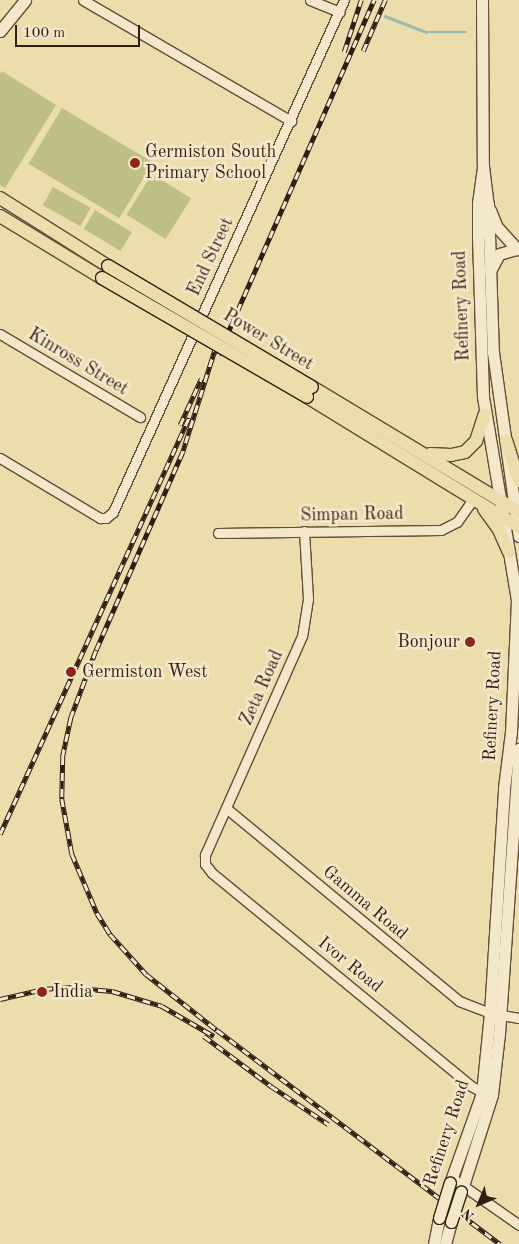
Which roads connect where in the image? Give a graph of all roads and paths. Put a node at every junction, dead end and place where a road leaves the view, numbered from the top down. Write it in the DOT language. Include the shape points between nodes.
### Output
graph roads {
  1 [pos="25,0"];
  2 [pos="82,0"];
  3 [pos="310,0"];
  4 [pos="344,0"];
  5 [pos="482,0"];
  6 [pos="340,12"];
  7 [pos="0,30"];
  8 [pos="291,121"];
  9 [pos="483,166"];
  10 [pos="0,198"];
  11 [pos="488,204"];
  12 [pos="0,216"];
  13 [pos="483,238"];
  14 [pos="518,250"];
  15 [pos="489,276"];
  16 [pos="0,334"];
  17 [pos="310,392"];
  18 [pos="486,414"];
  19 [pos="140,417"];
  20 [pos="506,440"];
  21 [pos="422,452"];
  22 [pos="0,458"];
  23 [pos="519,481"];
  24 [pos="500,501"];
  25 [pos="477,502"];
  26 [pos="517,511"];
  27 [pos="503,518"];
  28 [pos="518,530"];
  29 [pos="304,531"];
  30 [pos="218,533"];
  31 [pos="509,552"];
  32 [pos="519,749"];
  33 [pos="510,789"];
  34 [pos="226,808"];
  35 [pos="208,848"];
  36 [pos="495,1014"];
  37 [pos="519,1018"];
  38 [pos="487,1094"];
  39 [pos="451,1181"];
  40 [pos="462,1189"];
  41 [pos="445,1220"];
  42 [pos="519,1225"];
  43 [pos="434,1244"];
  44 [pos="445,1244"];
  1 -- 7 [label="main road"];
  2 -- 8 [label="street"];
  3 -- 6 [label="street"];
  4 -- 6 [label="street, End Street"];
  5 -- 9 [label="main road, Refinery Road"];
  6 -- 8 [label="street, End Street"];
  8 -- 22 [label="street, End Street" via="110,516 100,518"];
  9 -- 11 [label="main road, Refinery Road"];
  9 -- 13 [label="main road, Refinery Road" via="478,204"];
  10 -- 17 [label="main road, Power Street, bridge"];
  11 -- 13 [label="main road, Refinery Road"];
  11 -- 14 [label="main road" via="497,228"];
  12 -- 17 [label="main road, Power Street, bridge" via="102,278"];
  13 -- 14 [label="street" via="502,241"];
  13 -- 15 [label="main road, Refinery Road"];
  13 -- 18 [label="main road, Refinery Road" via="482,376"];
  14 -- 15 [label="main road" via="499,254"];
  15 -- 20 [label="main road, Refinery Road" via="493,352"];
  16 -- 19 [label="street, Kinross Street"];
  17 -- 21 [label="main road, Power Street"];
  17 -- 25 [label="main road, Power Street"];
  18 -- 21 [label="main road" via="476,441 465,452 440,456"];
  18 -- 24 [label="main road, Refinery Road"];
  20 -- 23 [label="main road"];
  20 -- 26 [label="main road, Refinery Road"];
  21 -- 24 [label="main road, Power Street"];
  24 -- 26 [label="main road, Power Street"];
  24 -- 27 [label="main road, Refinery Road"];
  25 -- 27 [label="main road, Power Street"];
  25 -- 29 [label="street, Simpan Road" via="457,522 441,530"];
  25 -- 31 [label="main road" via="495,524"];
  26 -- 28 [label="main road, Refinery Road"];
  27 -- 28 [label="main road, Power Street"];
  27 -- 31 [label="main road, Refinery Road"];
  29 -- 30 [label="street, Simpan Road"];
  29 -- 34 [label="street, Zeta Road" via="308,599 302,636"];
  31 -- 33 [label="main road, Refinery Road" via="517,600"];
  32 -- 33 [label="main road, Refinery Road"];
  33 -- 36 [label="main road, Refinery Road"];
  34 -- 35 [label="street, Zeta Road"];
  34 -- 36 [label="street, Gamma Road" via="445,990 465,1004"];
  35 -- 38 [label="street, Ivor Road" via="204,859 212,873"];
  36 -- 37 [label="street, Gamma Road"];
  36 -- 38 [label="main road, Refinery Road"];
  38 -- 39 [label="main road, Refinery Road"];
  38 -- 40 [label="main road, Refinery Road"];
  39 -- 40 [label="street"];
  39 -- 41 [label="main road, Refinery Road, bridge"];
  40 -- 41 [label="main road, Refinery Road, bridge"];
  40 -- 42 [label="street"];
  41 -- 43 [label="main road, Refinery Road"];
  41 -- 44 [label="main road, Refinery Road"];
}
